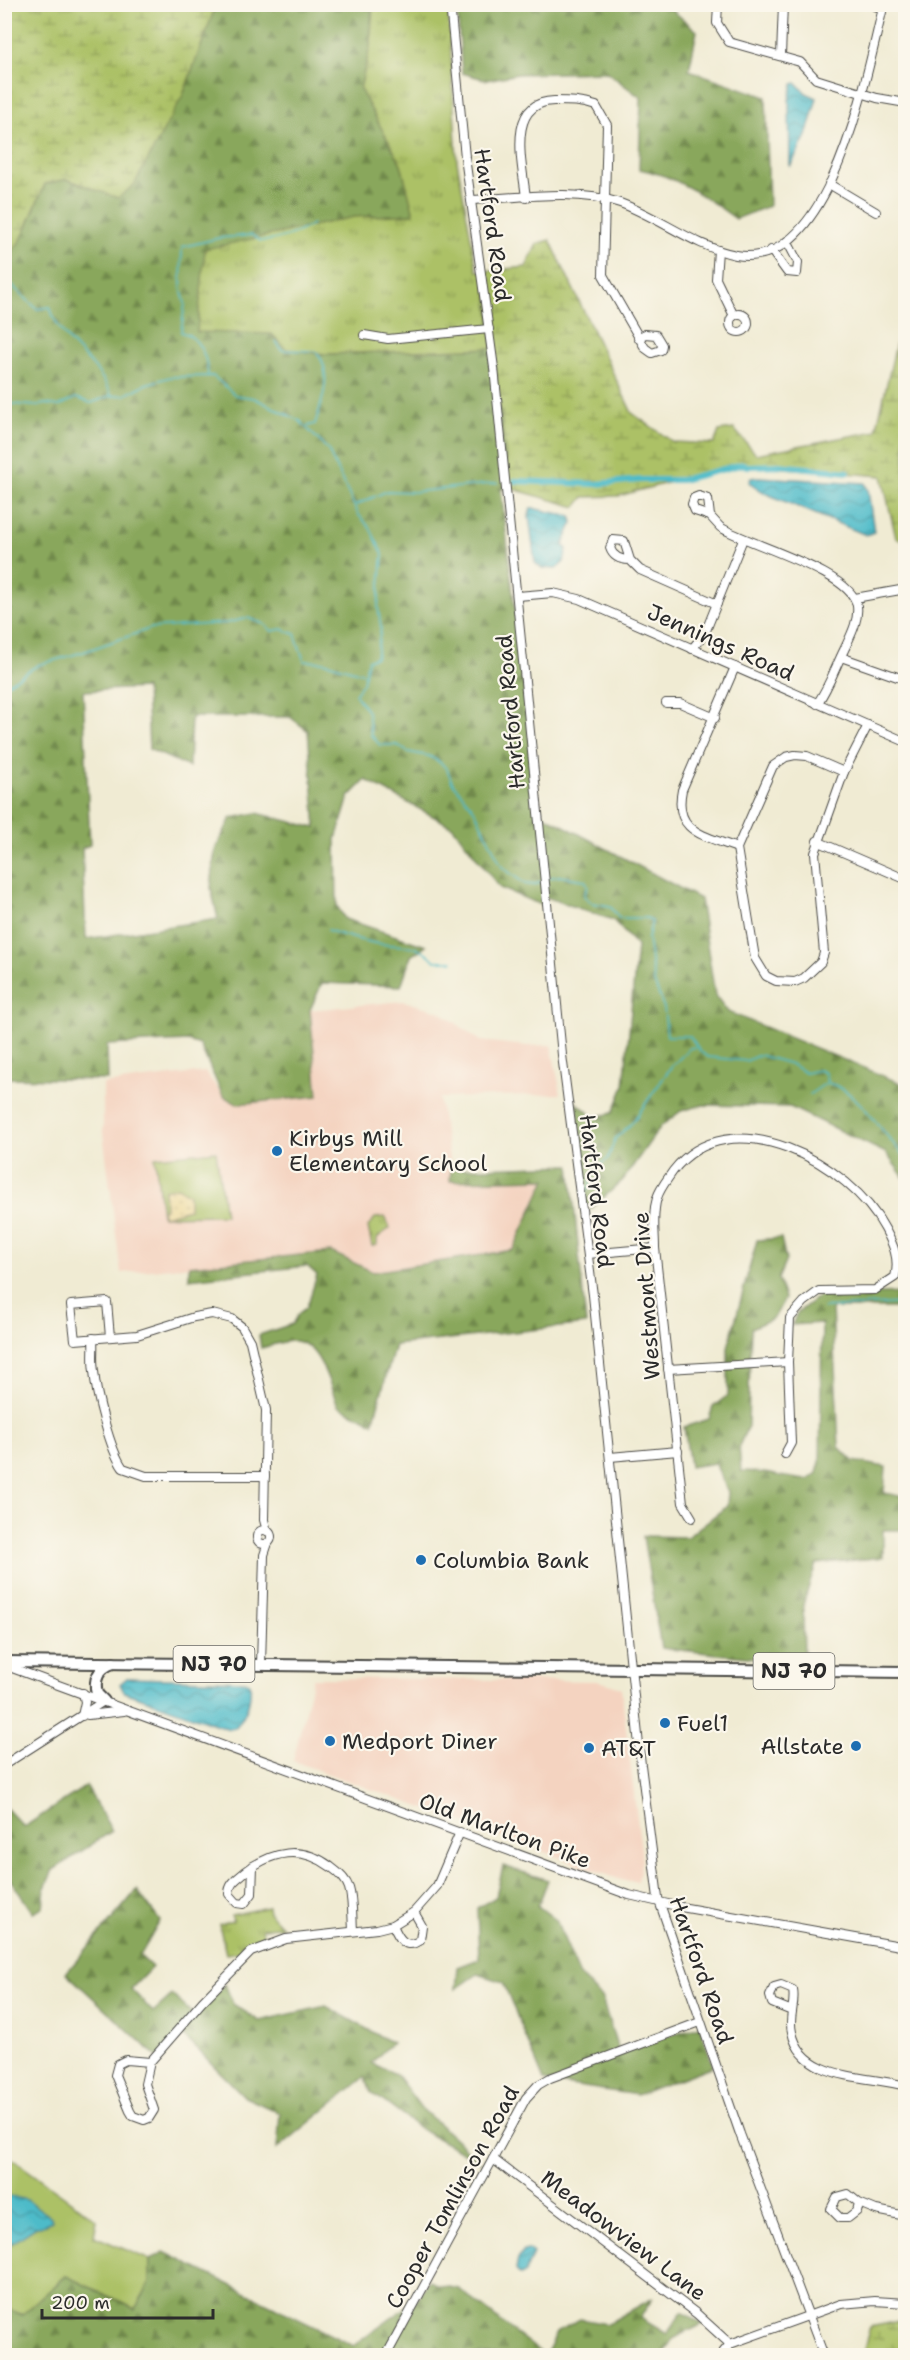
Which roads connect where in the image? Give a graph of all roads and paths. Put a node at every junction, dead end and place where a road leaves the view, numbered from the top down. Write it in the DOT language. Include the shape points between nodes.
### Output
graph roads {
  1 [pos="450,4"];
  2 [pos="718,4"];
  3 [pos="783,4"];
  4 [pos="870,4"];
  5 [pos="884,7"];
  6 [pos="781,56"];
  7 [pos="861,93"];
  8 [pos="906,103"];
  9 [pos="829,184"];
  10 [pos="526,198"];
  11 [pos="471,200"];
  12 [pos="604,200"];
  13 [pos="876,212"];
  14 [pos="787,242"];
  15 [pos="718,250"];
  16 [pos="771,250"];
  17 [pos="734,316"];
  18 [pos="489,329"];
  19 [pos="364,335"];
  20 [pos="638,338"];
  21 [pos="710,516"];
  22 [pos="743,539"];
  23 [pos="630,560"];
  24 [pos="906,589"];
  25 [pos="518,596"];
  26 [pos="855,598"];
  27 [pos="717,604"];
  28 [pos="692,649"];
  29 [pos="841,657"];
  30 [pos="735,667"];
  31 [pos="906,680"];
  32 [pos="666,703"];
  33 [pos="817,704"];
  34 [pos="715,718"];
  35 [pos="868,725"];
  36 [pos="906,742"];
  37 [pos="844,772"];
  38 [pos="817,841"];
  39 [pos="737,848"];
  40 [pos="905,879"];
  41 [pos="655,1248"];
  42 [pos="588,1254"];
  43 [pos="110,1337"];
  44 [pos="93,1338"];
  45 [pos="788,1362"];
  46 [pos="668,1369"];
  47 [pos="678,1451"];
  48 [pos="784,1454"];
  49 [pos="610,1457"];
  50 [pos="265,1476"];
  51 [pos="692,1518"];
  52 [pos="263,1531"];
  53 [pos="264,1543"];
  54 [pos="4,1663"];
  55 [pos="116,1663"];
  56 [pos="261,1665"];
  57 [pos="633,1669"];
  58 [pos="906,1672"];
  59 [pos="83,1694"];
  60 [pos="104,1701"];
  61 [pos="132,1712"];
  62 [pos="81,1718"];
  63 [pos="4,1765"];
  64 [pos="460,1832"];
  65 [pos="253,1866"];
  66 [pos="658,1903"];
  67 [pos="414,1912"];
  68 [pos="393,1925"];
  69 [pos="354,1930"];
  70 [pos="906,1947"];
  71 [pos="792,2011"];
  72 [pos="700,2022"];
  73 [pos="150,2062"];
  74 [pos="906,2086"];
  75 [pos="493,2159"];
  76 [pos="859,2203"];
  77 [pos="906,2216"];
  78 [pos="906,2303"];
  79 [pos="809,2316"];
  80 [pos="730,2343"];
  81 [pos="386,2355"];
  82 [pos="720,2355"];
  83 [pos="824,2355"];
  1 -- 11 [label="street, Hartford Road"];
  2 -- 6 [label="street" via="717,23 729,42"];
  3 -- 6 [label="street"];
  4 -- 5 [label="street"];
  5 -- 7 [label="street"];
  6 -- 7 [label="street" via="800,62 816,79"];
  7 -- 8 [label="street"];
  7 -- 9 [label="street" via="846,147"];
  9 -- 13 [label="street"];
  9 -- 14 [label="street" via="807,222"];
  10 -- 11 [label="street"];
  10 -- 12 [label="street" via="576,195"];
  10 -- 12 [label="street" via="520,129 526,112 543,101 574,100 596,106 607,125"];
  11 -- 18 [label="street, Hartford Road"];
  12 -- 15 [label="street" via="619,203"];
  12 -- 20 [label="street" via="603,275"];
  14 -- 16 [label="street"];
  14 -- 16 [label="street" via="798,262 797,273 787,272"];
  15 -- 16 [label="street" via="749,255"];
  15 -- 17 [label="street" via="717,279"];
  18 -- 19 [label="street" via="388,339"];
  18 -- 25 [label="street, Hartford Road"];
  20 -- 20 [label="street" via="648,352 661,350 660,338 650,333"];
  21 -- 22 [label="street" via="720,527"];
  22 -- 26 [label="street" via="840,581"];
  22 -- 27 [label="street"];
  23 -- 27 [label="street" via="650,576"];
  24 -- 26 [label="street"];
  25 -- 28 [label="street, Jennings Road" via="547,593 570,597"];
  25 -- 42 [label="street, Hartford Road" via="544,883"];
  26 -- 29 [label="street" via="856,619"];
  27 -- 28 [label="street"];
  28 -- 30 [label="street, Jennings Road"];
  29 -- 31 [label="street"];
  29 -- 33 [label="street"];
  30 -- 33 [label="street, Jennings Road"];
  30 -- 34 [label="street"];
  32 -- 34 [label="street" via="690,706"];
  33 -- 35 [label="street, Jennings Road"];
  34 -- 39 [label="street" via="682,790 681,815 694,831"];
  35 -- 36 [label="street, Jennings Road"];
  35 -- 37 [label="street"];
  37 -- 38 [label="street"];
  37 -- 39 [label="street" via="807,756 795,755 779,761 773,766"];
  38 -- 39 [label="street" via="814,865 824,953 813,971 795,982 766,976 754,958"];
  38 -- 40 [label="street"];
  41 -- 42 [label="street"];
  41 -- 45 [label="street, Westmont Drive" via="654,1213 662,1186 696,1149 718,1140 735,1138 783,1147 826,1167 848,1183 879,1218 892,1242 898,1263 895,1277 875,1290 819,1291 810,1297 790,1318"];
  41 -- 46 [label="street, Westmont Drive"];
  42 -- 49 [label="street, Hartford Road"];
  43 -- 44 [label="street"];
  43 -- 44 [label="street" via="107,1302 71,1305 75,1340"];
  43 -- 50 [label="street" via="137,1335 212,1314 232,1319 242,1327 250,1341 266,1410"];
  44 -- 50 [label="street" via="93,1371 111,1441 123,1468 146,1476"];
  45 -- 46 [label="street"];
  45 -- 48 [label="street, Westmont Drive" via="791,1443"];
  46 -- 47 [label="street, Westmont Drive"];
  47 -- 49 [label="street"];
  47 -- 51 [label="street, Westmont Drive" via="683,1503"];
  49 -- 57 [label="street, Hartford Road"];
  50 -- 52 [label="street"];
  52 -- 53 [label="street" via="257,1537"];
  52 -- 53 [label="street" via="271,1536"];
  53 -- 56 [label="street"];
  54 -- 55 [label="highway, NJ 70"];
  54 -- 59 [label="street, Old Marlton Pike"];
  55 -- 56 [label="highway, NJ 70"];
  55 -- 60 [label="highway" via="103,1668 96,1680 97,1694"];
  56 -- 57 [label="highway, NJ 70"];
  57 -- 58 [label="highway, NJ 70"];
  57 -- 66 [label="street, Hartford Road"];
  59 -- 60 [label="street, Old Marlton Pike"];
  59 -- 62 [label="street"];
  60 -- 61 [label="street, Old Marlton Pike"];
  60 -- 62 [label="street"];
  61 -- 62 [label="street" via="106,1711"];
  61 -- 64 [label="street, Old Marlton Pike"];
  62 -- 63 [label="street"];
  64 -- 66 [label="street, Old Marlton Pike" via="618,1892"];
  64 -- 67 [label="street" via="437,1886"];
  65 -- 65 [label="street" via="229,1888 237,1903 244,1904 252,1894"];
  65 -- 69 [label="street" via="282,1853 302,1854 324,1862 338,1872 348,1887"];
  66 -- 70 [label="street, Old Marlton Pike"];
  66 -- 72 [label="street, Hartford Road"];
  67 -- 68 [label="street"];
  67 -- 68 [label="street" via="422,1926 420,1940 405,1943"];
  68 -- 69 [label="street"];
  69 -- 73 [label="street" via="275,1941 251,1952"];
  71 -- 74 [label="street" via="795,2043 816,2065"];
  72 -- 75 [label="street, Cooper Tomlinson Road" via="542,2082 526,2098"];
  72 -- 79 [label="street, Hartford Road"];
  73 -- 73 [label="street" via="121,2061 115,2070 130,2111 144,2120 154,2110 145,2084"];
  75 -- 80 [label="street, Meadowview Lane"];
  75 -- 81 [label="street, Cooper Tomlinson Road"];
  76 -- 77 [label="street"];
  78 -- 79 [label="street" via="852,2302"];
  79 -- 80 [label="street"];
  79 -- 83 [label="street, Hartford Road"];
  80 -- 82 [label="street"];
}
